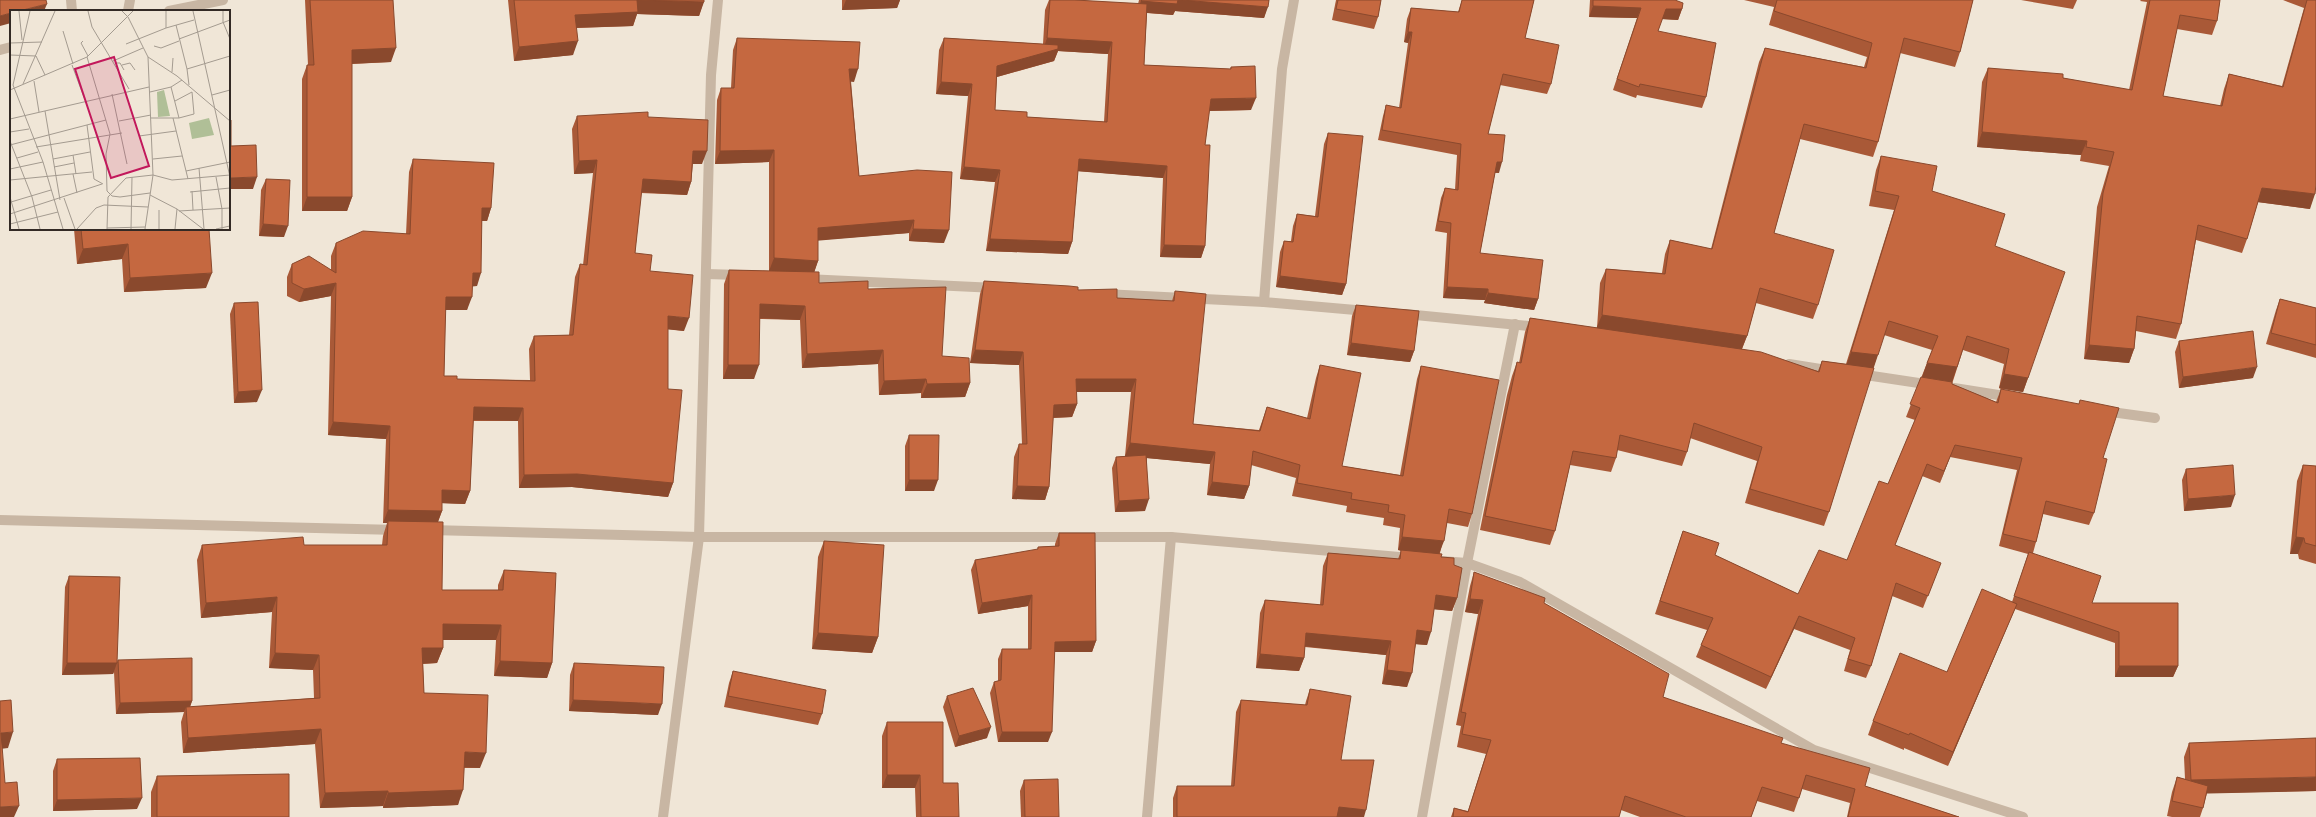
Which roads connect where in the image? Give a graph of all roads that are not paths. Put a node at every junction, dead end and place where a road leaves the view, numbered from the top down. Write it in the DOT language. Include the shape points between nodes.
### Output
graph roads {
  1 [pos="71,0"];
  2 [pos="130,0"];
  3 [pos="223,0"];
  4 [pos="718,0"];
  5 [pos="1294,0"];
  6 [pos="72,10"];
  7 [pos="128,10"];
  8 [pos="174,10"];
  9 [pos="10,47"];
  10 [pos="0,50"];
  11 [pos="706,274"];
  12 [pos="754,276"];
  13 [pos="794,278"];
  14 [pos="1009,289"];
  15 [pos="1097,294"];
  16 [pos="1264,302"];
  17 [pos="1374,312"];
  18 [pos="1398,314"];
  19 [pos="1515,324"];
  20 [pos="1547,328"];
  21 [pos="1776,362"];
  22 [pos="2021,398"];
  23 [pos="2092,409"];
  24 [pos="2155,418"];
  25 [pos="0,520"];
  26 [pos="405,530"];
  27 [pos="421,530"];
  28 [pos="699,536"];
  29 [pos="1171,537"];
  30 [pos="1467,563"];
  31 [pos="663,817"];
  32 [pos="1147,817"];
  33 [pos="1422,817"];
  34 [pos="2023,817"];
  1 -- 6 [label="street"];
  2 -- 7 [label="street"];
  3 -- 8 [label="street"];
  4 -- 11 [label="street" via="711,75"];
  5 -- 16 [label="street" via="1282,69"];
  9 -- 10 [label="street"];
  11 -- 12 [label="street"];
  11 -- 28 [label="street"];
  13 -- 14 [label="street"];
  15 -- 16 [label="street"];
  16 -- 17 [label="street"];
  18 -- 19 [label="street"];
  19 -- 20 [label="street"];
  19 -- 30 [label="street"];
  21 -- 22 [label="street"];
  23 -- 24 [label="street"];
  25 -- 26 [label="street"];
  27 -- 28 [label="street"];
  28 -- 29 [label="street"];
  28 -- 31 [label="street"];
  29 -- 30 [label="street"];
  29 -- 32 [label="street"];
  30 -- 33 [label="street"];
  30 -- 34 [label="street" via="1520,582 1814,750"];
}
